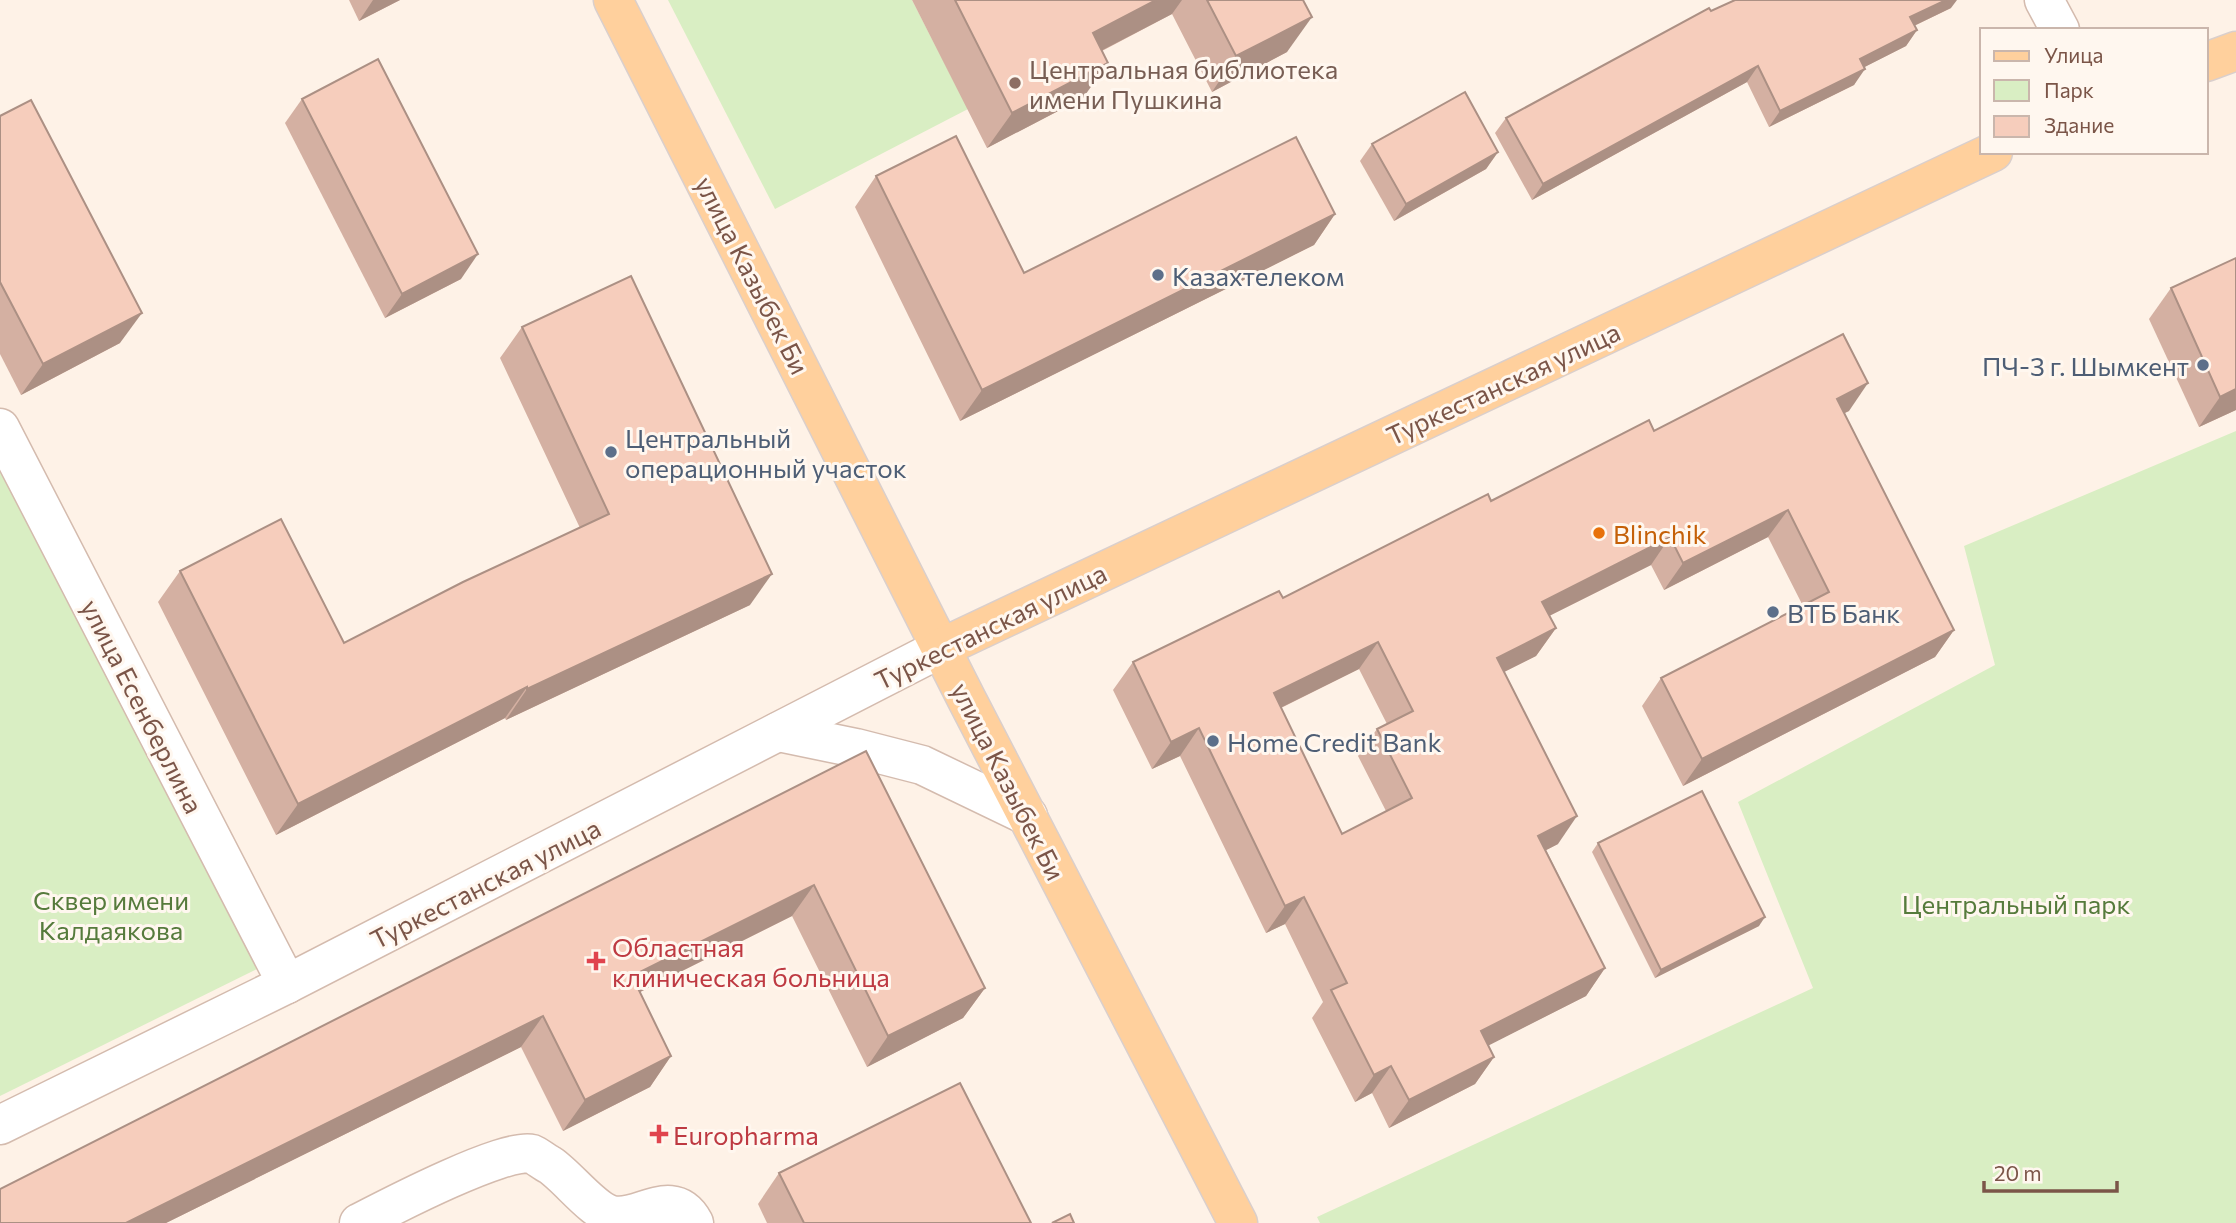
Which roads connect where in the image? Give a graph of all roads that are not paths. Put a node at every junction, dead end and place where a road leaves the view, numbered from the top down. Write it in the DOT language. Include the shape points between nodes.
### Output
graph roads {
  1 [pos="613,0"];
  2 [pos="2044,0"];
  3 [pos="2059,28"];
  4 [pos="2236,51"];
  5 [pos="2208,61"];
  6 [pos="1989,154"];
  7 [pos="0,428"];
  8 [pos="941,648"];
  9 [pos="778,732"];
  10 [pos="1028,817"];
  11 [pos="287,984"];
  12 [pos="0,1125"];
  13 [pos="359,1223"];
  14 [pos="694,1223"];
  15 [pos="1238,1223"];
  1 -- 8 [label="main road, улица Казыбек Би"];
  2 -- 3 [label="street"];
  4 -- 5 [label="main road"];
  6 -- 8 [label="main road, Туркестанская улица"];
  7 -- 11 [label="street, улица Есенберлина"];
  8 -- 9 [label="street, Туркестанская улица"];
  8 -- 10 [label="main road, улица Казыбек Би"];
  9 -- 10 [label="street" via="922,765"];
  9 -- 11 [label="street, Туркестанская улица"];
  10 -- 15 [label="main road, улица Казыбек Би"];
  11 -- 12 [label="street, Туркестанская улица"];
  13 -- 14 [label="street" via="505,1157 531,1154 557,1170 602,1211 621,1216 656,1205 675,1207 688,1213"];
}
